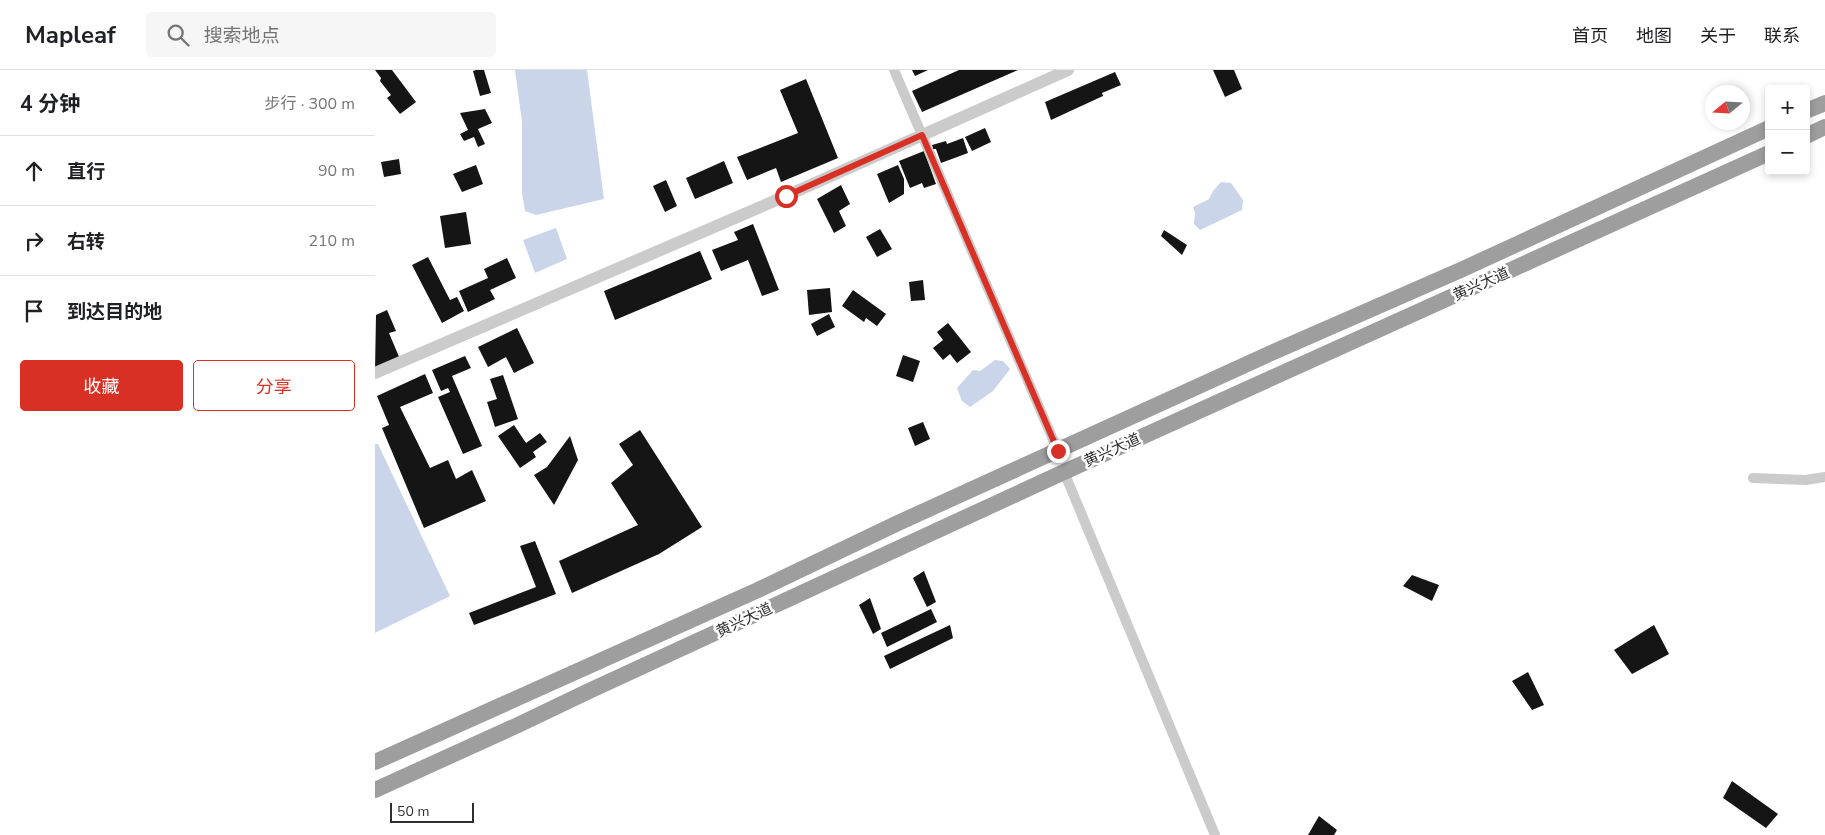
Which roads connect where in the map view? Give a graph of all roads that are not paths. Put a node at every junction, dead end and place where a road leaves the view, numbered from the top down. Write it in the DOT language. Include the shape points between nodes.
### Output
graph roads {
  1 [pos="894,70"];
  2 [pos="1068,70"];
  3 [pos="1825,103"];
  4 [pos="1810,109"];
  5 [pos="1825,127"];
  6 [pos="1765,130"];
  7 [pos="1810,134"];
  8 [pos="922,135"];
  9 [pos="1726,148"];
  10 [pos="1765,155"];
  11 [pos="1734,168"];
  12 [pos="375,373"];
  13 [pos="1058,451"];
  14 [pos="1064,472"];
  15 [pos="1825,477"];
  16 [pos="1753,478"];
  17 [pos="375,762"];
  18 [pos="375,790"];
  19 [pos="1215,835"];
  1 -- 8 [label="street"];
  2 -- 8 [label="street"];
  3 -- 4 [label="highway"];
  5 -- 7 [label="highway"];
  6 -- 9 [label="highway, 黄兴大道"];
  8 -- 12 [label="street"];
  8 -- 13 [label="street"];
  9 -- 11 [label="highway" via="1735,148 1741,154 1740,163"];
  9 -- 13 [label="highway, 黄兴大道"];
  10 -- 11 [label="highway, 黄兴大道"];
  11 -- 14 [label="highway, 黄兴大道"];
  13 -- 17 [label="highway, 黄兴大道"];
  14 -- 18 [label="highway, 黄兴大道"];
  14 -- 19 [label="street"];
  15 -- 16 [label="street" via="1805,480"];
}
